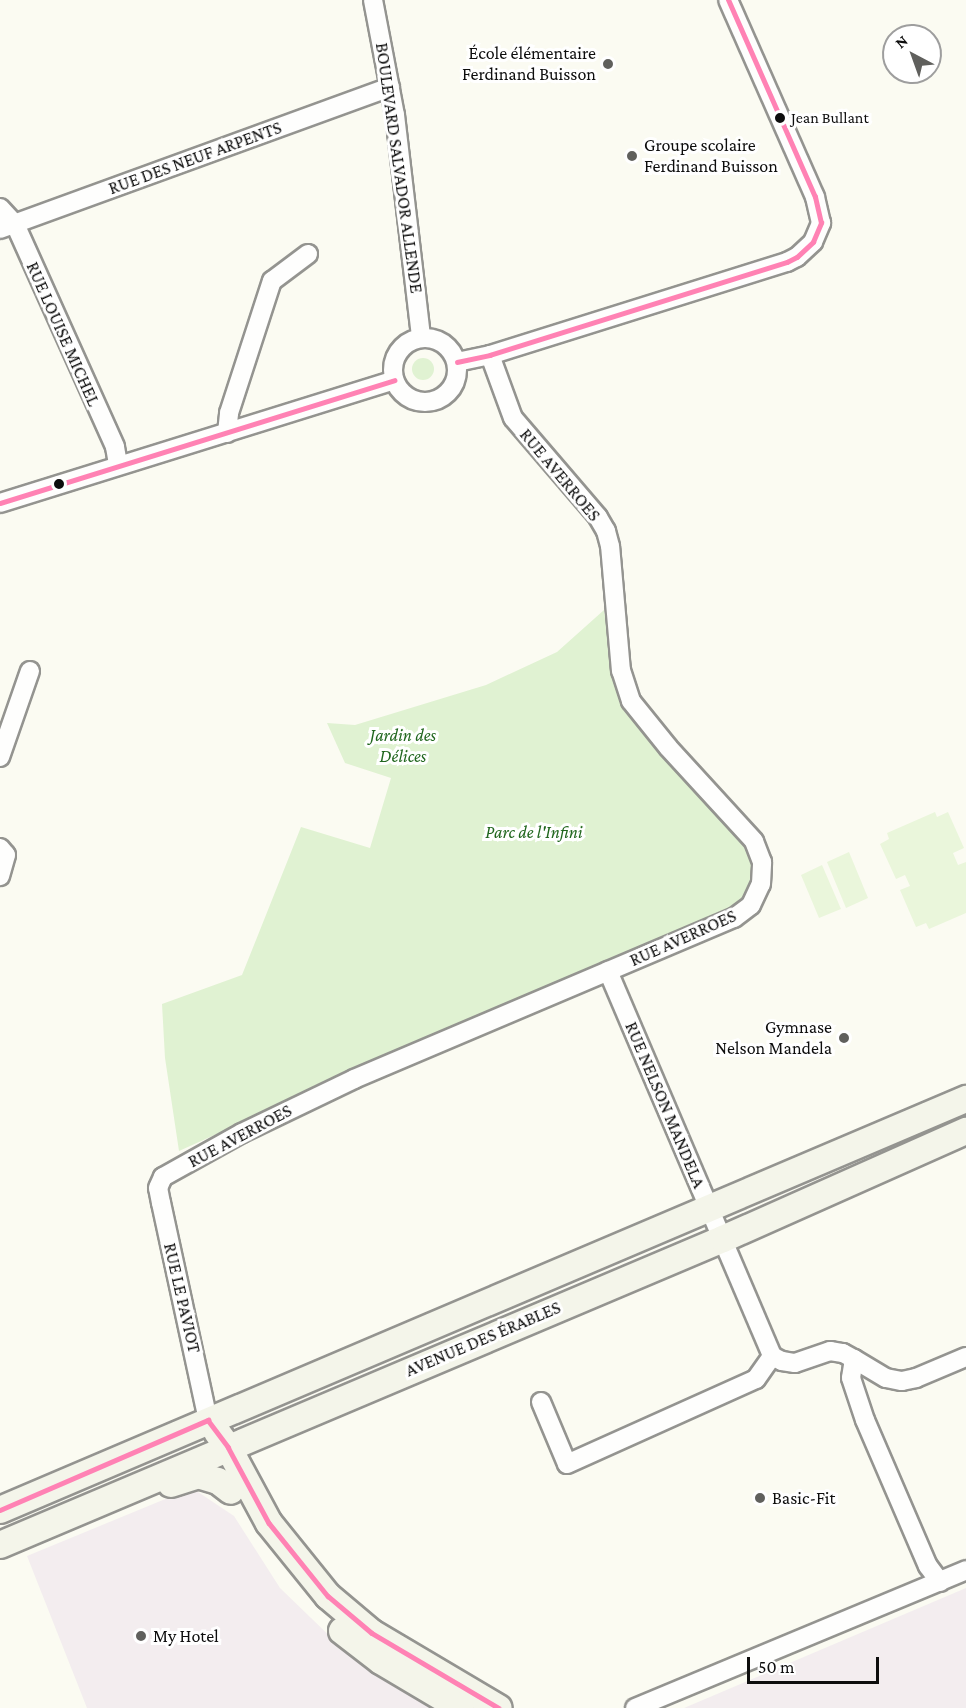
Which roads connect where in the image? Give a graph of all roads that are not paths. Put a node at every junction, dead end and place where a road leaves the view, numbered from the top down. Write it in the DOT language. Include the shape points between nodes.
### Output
graph roads {
  1 [pos="373,0"];
  2 [pos="728,0"];
  3 [pos="390,87"];
  4 [pos="0,208"];
  5 [pos="7,227"];
  6 [pos="309,254"];
  7 [pos="420,337"];
  8 [pos="489,355"];
  9 [pos="457,362"];
  10 [pos="394,380"];
  11 [pos="227,433"];
  12 [pos="118,464"];
  13 [pos="0,502"];
  14 [pos="30,671"];
  15 [pos="0,757"];
  16 [pos="0,848"];
  17 [pos="0,876"];
  18 [pos="608,971"];
  19 [pos="966,1099"];
  20 [pos="966,1131"];
  21 [pos="163,1177"];
  22 [pos="709,1208"];
  23 [pos="723,1239"];
  24 [pos="772,1356"];
  25 [pos="966,1358"];
  26 [pos="854,1359"];
  27 [pos="541,1402"];
  28 [pos="217,1439"];
  29 [pos="231,1491"];
  30 [pos="98,1502"];
  31 [pos="0,1510"];
  32 [pos="0,1545"];
  33 [pos="966,1570"];
  34 [pos="940,1582"];
  35 [pos="460,1708"];
  36 [pos="499,1708"];
  37 [pos="635,1708"];
  1 -- 3 [label="street, BOULEVARD SALVADOR ALLENDE"];
  2 -- 8 [label="street" via="815,197 821,223 813,242 787,262"];
  3 -- 5 [label="street, RUE DES NEUF ARPENTS"];
  3 -- 7 [label="street, BOULEVARD SALVADOR ALLENDE"];
  4 -- 5 [label="street, RUE LOUISE MICHEL"];
  5 -- 12 [label="street, RUE LOUISE MICHEL" via="115,447"];
  6 -- 11 [label="street" via="272,281 229,413"];
  7 -- 9 [label="street" via="439,340"];
  7 -- 10 [label="street" via="403,345 397,353"];
  8 -- 9 [label="street"];
  8 -- 18 [label="street, RUE AVERROES" via="513,418 606,531 621,671 631,701 747,832 762,862 761,884 751,905 734,918"];
  9 -- 10 [label="street" via="454,384 439,399 429,402 408,397"];
  10 -- 11 [label="street"];
  11 -- 12 [label="street"];
  12 -- 13 [label="street"];
  14 -- 15 [label="street"];
  16 -- 17 [label="street" via="6,855"];
  18 -- 21 [label="street, RUE AVERROES" via="354,1079 242,1133"];
  18 -- 22 [label="street, RUE NELSON MANDELA"];
  19 -- 22 [label="main road, AVENUE DES ÉRABLES"];
  20 -- 23 [label="main road, AVENUE DES ÉRABLES"];
  21 -- 28 [label="street, RUE LE PAVIOT" via="158,1188 161,1203"];
  22 -- 23 [label="street, RUE NELSON MANDELA"];
  22 -- 28 [label="main road, AVENUE DES ÉRABLES" via="324,1370"];
  23 -- 24 [label="street, RUE NELSON MANDELA"];
  23 -- 28 [label="main road, AVENUE DES ÉRABLES"];
  24 -- 26 [label="street" via="795,1363 830,1351"];
  24 -- 27 [label="street" via="756,1380 567,1464"];
  25 -- 26 [label="street" via="902,1381 886,1378"];
  26 -- 34 [label="street" via="850,1378 865,1420 928,1566"];
  28 -- 29 [label="main road"];
  28 -- 30 [label="main road, AVENUE DES ÉRABLES"];
  28 -- 30 [label="main road" via="198,1437 142,1463"];
  28 -- 31 [label="main road, AVENUE DES ÉRABLES"];
  28 -- 36 [label="main road" via="269,1523 328,1596 372,1633"];
  29 -- 30 [label="main road" via="218,1481 198,1475 145,1493"];
  29 -- 35 [label="main road" via="276,1560 336,1626 381,1661"];
  30 -- 32 [label="main road, AVENUE DES ÉRABLES"];
  33 -- 34 [label="street"];
  34 -- 37 [label="street"];
}
